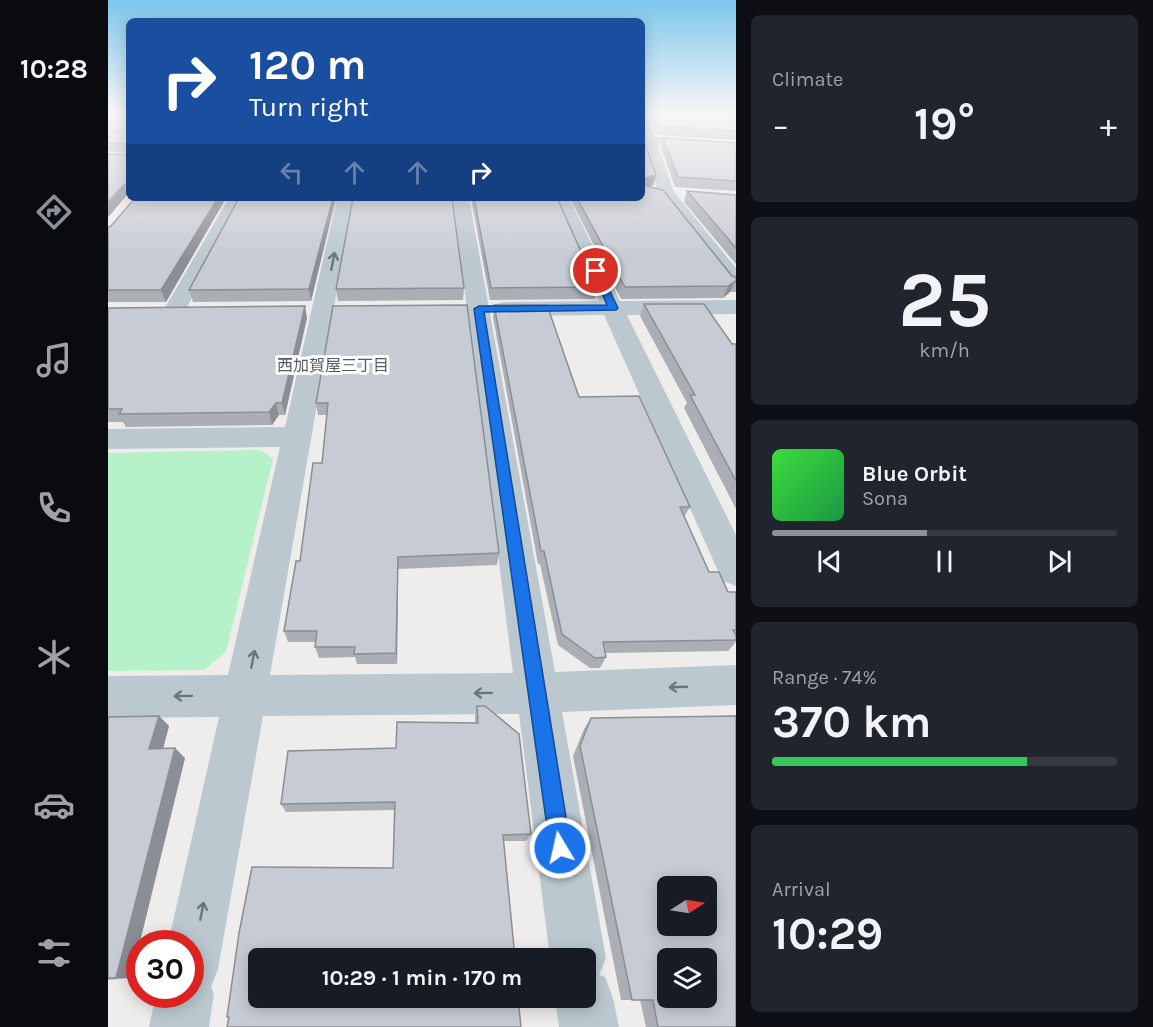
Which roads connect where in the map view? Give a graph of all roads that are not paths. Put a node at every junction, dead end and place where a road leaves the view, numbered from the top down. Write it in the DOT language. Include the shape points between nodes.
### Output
graph roads {
  1 [pos="652,163"];
  2 [pos="660,193"];
  3 [pos="689,195"];
  4 [pos="235,201"];
  5 [pos="344,201"];
  6 [pos="461,201"];
  7 [pos="562,201"];
  8 [pos="736,282"];
  9 [pos="736,307"];
  10 [pos="613,308"];
  11 [pos="468,309"];
  12 [pos="197,311"];
  13 [pos="298,438"];
  14 [pos="108,439"];
  15 [pos="736,571"];
  16 [pos="736,685"];
  17 [pos="535,693"];
  18 [pos="246,695"];
  19 [pos="108,697"];
  20 [pos="198,930"];
  21 [pos="576,948"];
  22 [pos="182,1008"];
  23 [pos="586,1008"];
  24 [pos="179,1027"];
  25 [pos="589,1027"];
  1 -- 2 [label="street"];
  2 -- 3 [label="street"];
  2 -- 8 [label="street"];
  4 -- 12 [label="street" via="163,311"];
  13 -- 5 [label="street, one-way"];
  6 -- 11 [label="street"];
  7 -- 10 [label="street"];
  9 -- 10 [label="street"];
  10 -- 11 [label="street"];
  10 -- 15 [label="street"];
  11 -- 17 [label="street"];
  13 -- 14 [label="street"];
  18 -- 13 [label="street, one-way"];
  16 -- 17 [label="street, one-way"];
  17 -- 18 [label="street, one-way"];
  17 -- 21 [label="street"];
  18 -- 19 [label="street, one-way"];
  20 -- 18 [label="street, one-way"];
  22 -- 24 [label="street"];
  23 -- 25 [label="street"];
}
